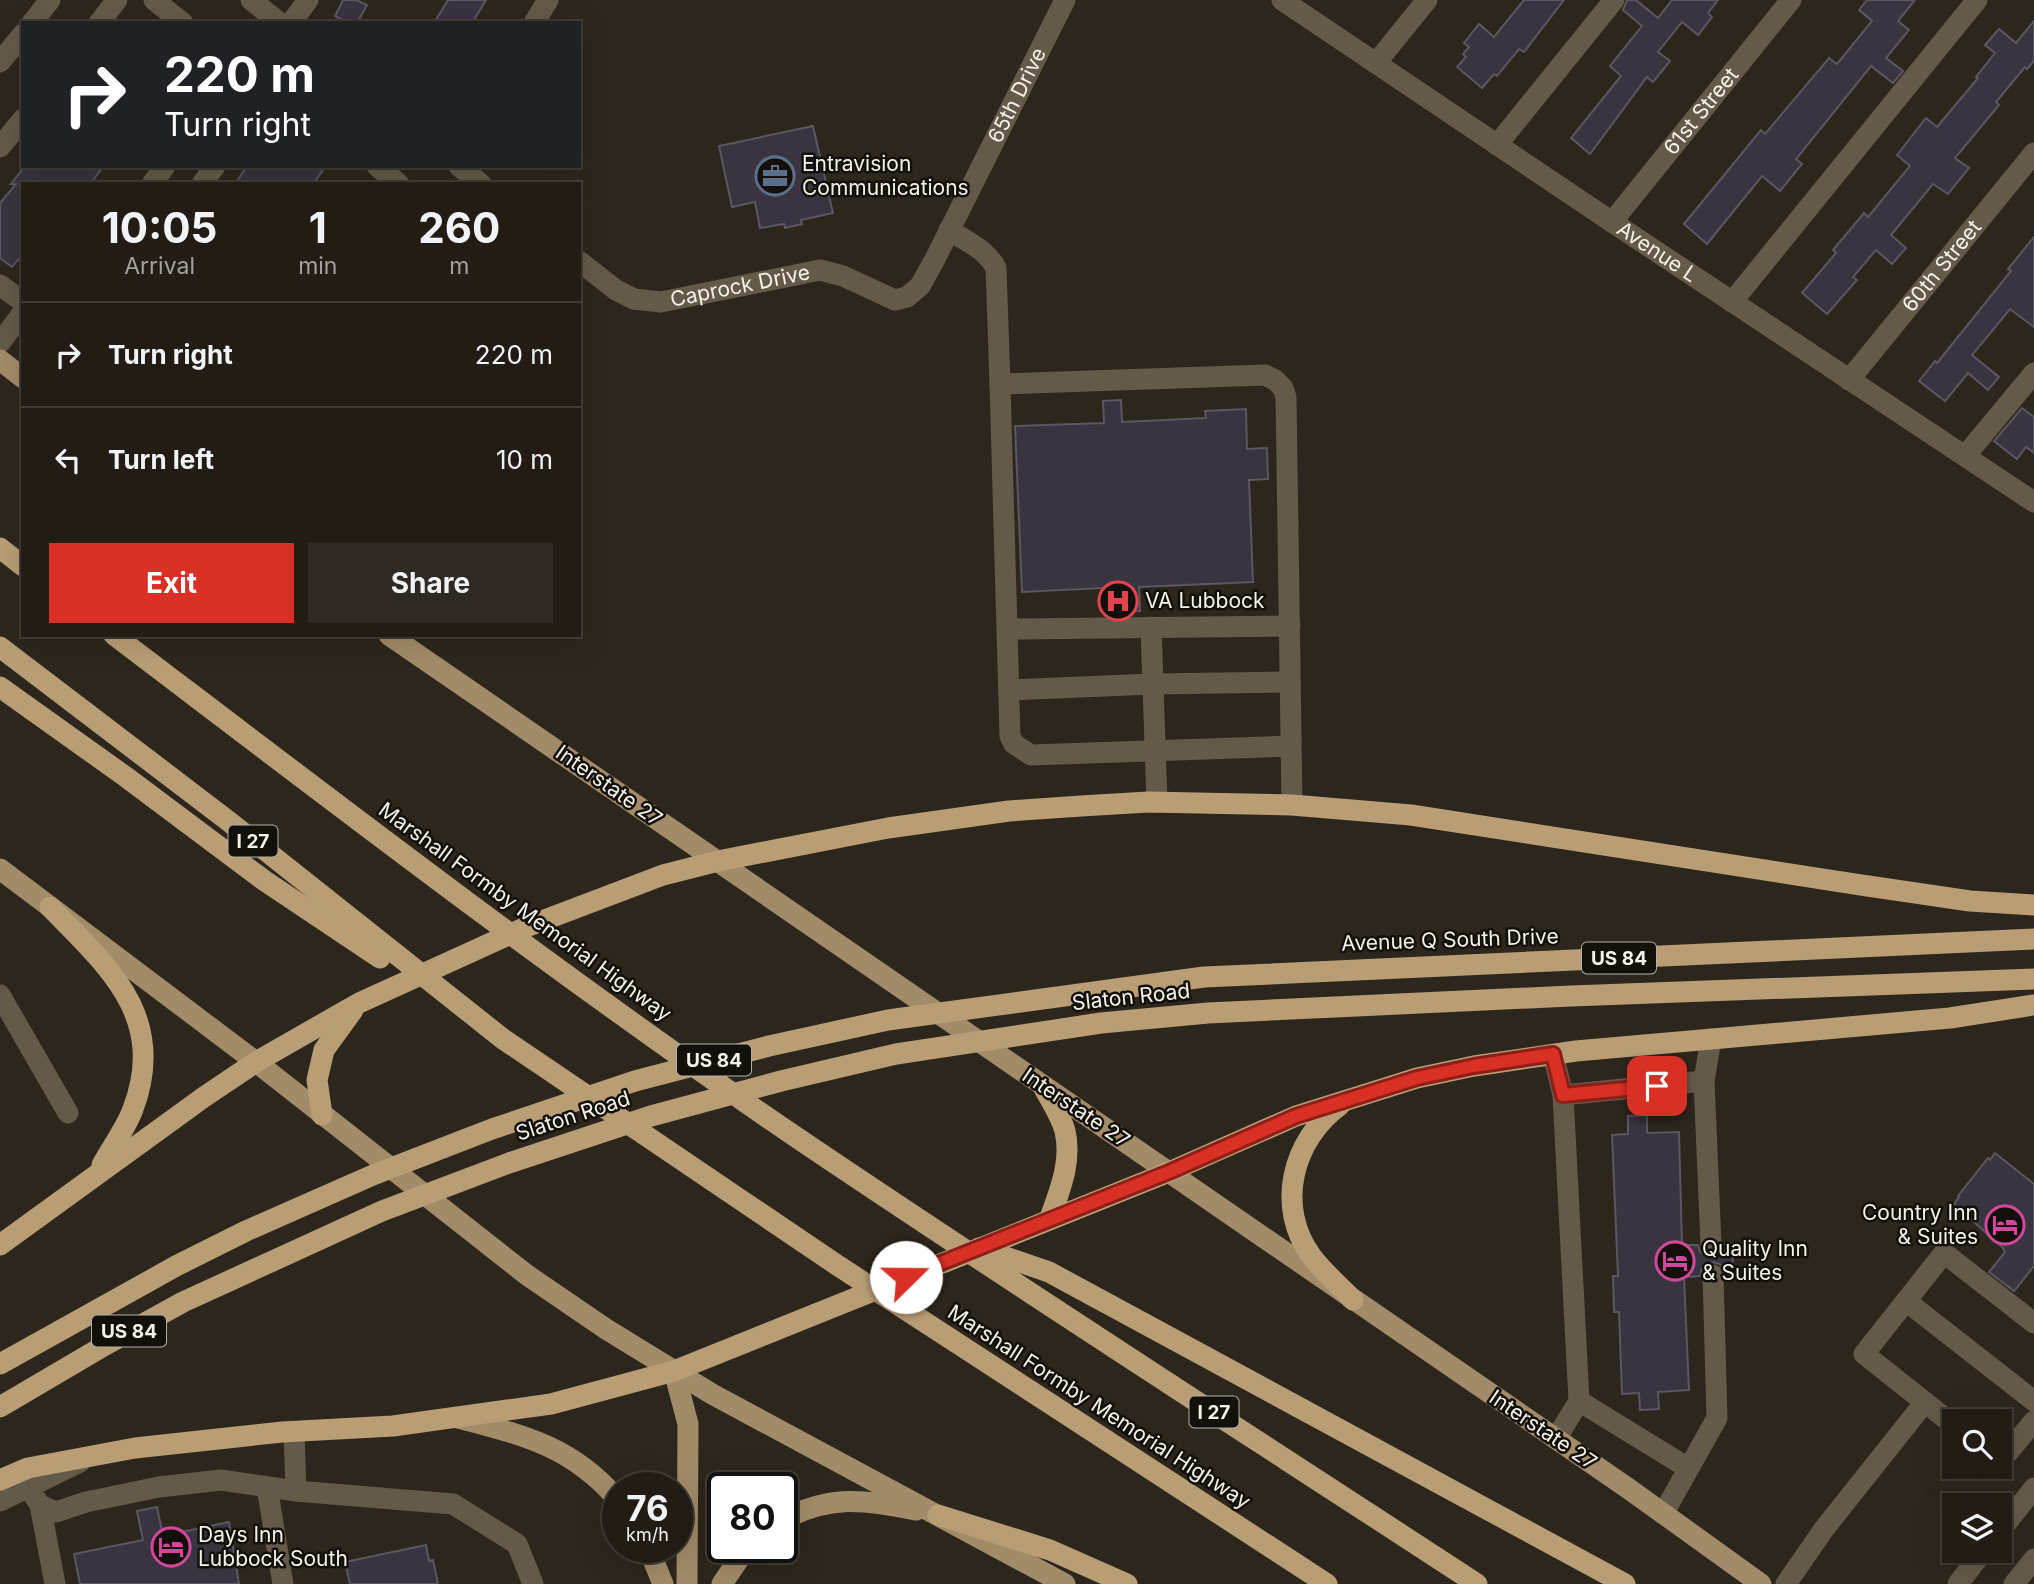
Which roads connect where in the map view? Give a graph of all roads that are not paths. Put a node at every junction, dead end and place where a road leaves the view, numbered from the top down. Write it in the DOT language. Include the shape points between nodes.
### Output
graph roads {
  1 [pos="50,0"];
  2 [pos="117,0"];
  3 [pos="154,0"];
  4 [pos="251,0"];
  5 [pos="308,0"];
  6 [pos="548,0"];
  7 [pos="1065,0"];
  8 [pos="1282,0"];
  9 [pos="1427,0"];
  10 [pos="1614,0"];
  11 [pos="1791,0"];
  12 [pos="1977,0"];
  13 [pos="34,21"];
  14 [pos="101,21"];
  15 [pos="180,21"];
  16 [pos="277,21"];
  17 [pos="292,21"];
  18 [pos="535,21"];
  19 [pos="21,36"];
  20 [pos="0,62"];
  21 [pos="1376,63"];
  22 [pos="21,121"];
  23 [pos="1497,145"];
  24 [pos="0,147"];
  25 [pos="2034,153"];
  26 [pos="461,168"];
  27 [pos="375,173"];
  28 [pos="395,182"];
  29 [pos="479,182"];
  30 [pos="1612,222"];
  31 [pos="949,230"];
  32 [pos="581,263"];
  33 [pos="0,285"];
  34 [pos="907,297"];
  35 [pos="21,301"];
  36 [pos="1732,302"];
  37 [pos="21,315"];
  38 [pos="0,343"];
  39 [pos="0,360"];
  40 [pos="2034,373"];
  41 [pos="21,376"];
  42 [pos="1849,380"];
  43 [pos="1000,384"];
  44 [pos="1965,456"];
  45 [pos="2034,502"];
  46 [pos="0,548"];
  47 [pos="21,564"];
  48 [pos="1290,626"];
  49 [pos="1151,627"];
  50 [pos="1007,629"];
  51 [pos="117,637"];
  52 [pos="392,637"];
  53 [pos="0,647"];
  54 [pos="1290,682"];
  55 [pos="1152,684"];
  56 [pos="0,687"];
  57 [pos="1009,690"];
  58 [pos="1291,746"];
  59 [pos="1155,751"];
  60 [pos="1157,802"];
  61 [pos="1292,805"];
  62 [pos="718,861"];
  63 [pos="0,869"];
  64 [pos="2034,905"];
  65 [pos="50,906"];
  66 [pos="2034,939"];
  67 [pos="1204,977"];
  68 [pos="2034,979"];
  69 [pos="0,995"];
  70 [pos="359,1003"];
  71 [pos="2034,1005"];
  72 [pos="503,1039"];
  73 [pos="1711,1039"];
  74 [pos="1553,1054"];
  75 [pos="256,1062"];
  76 [pos="1704,1081"];
  77 [pos="1043,1086"];
  78 [pos="1563,1095"];
  79 [pos="1349,1099"];
  80 [pos="68,1113"];
  81 [pos="322,1115"];
  82 [pos="1169,1172"];
  83 [pos="97,1173"];
  84 [pos="1050,1218"];
  85 [pos="951,1239"];
  86 [pos="1712,1244"];
  87 [pos="0,1245"];
  88 [pos="1713,1275"];
  89 [pos="1353,1300"];
  90 [pos="1906,1301"];
  91 [pos="2034,1324"];
  92 [pos="0,1364"];
  93 [pos="674,1371"];
  94 [pos="1579,1401"];
  95 [pos="2034,1401"];
  96 [pos="1925,1402"];
  97 [pos="0,1407"];
  98 [pos="1942,1416"];
  99 [pos="458,1418"];
  100 [pos="2034,1420"];
  101 [pos="294,1432"];
  102 [pos="1556,1439"];
  103 [pos="2012,1447"];
  104 [pos="89,1457"];
  105 [pos="1688,1468"];
  106 [pos="0,1480"];
  107 [pos="602,1485"];
  108 [pos="28,1487"];
  109 [pos="267,1487"];
  110 [pos="2034,1488"];
  111 [pos="296,1491"];
  112 [pos="0,1501"];
  113 [pos="40,1505"];
  114 [pos="798,1513"];
  115 [pos="938,1514"];
  116 [pos="1663,1514"];
  117 [pos="2012,1516"];
  118 [pos="2034,1559"];
  119 [pos="654,1563"];
  120 [pos="736,1563"];
  121 [pos="1974,1563"];
  122 [pos="54,1584"];
  123 [pos="283,1584"];
  124 [pos="533,1584"];
  125 [pos="663,1584"];
  126 [pos="687,1584"];
  127 [pos="722,1584"];
  128 [pos="1065,1584"];
  129 [pos="1127,1584"];
  130 [pos="1327,1584"];
  131 [pos="1477,1584"];
  132 [pos="1625,1584"];
  133 [pos="1761,1584"];
  134 [pos="1786,1584"];
  135 [pos="1958,1584"];
  136 [pos="2014,1584"];
  1 -- 13 [label="street"];
  2 -- 14 [label="street"];
  3 -- 15 [label="street"];
  4 -- 16 [label="street"];
  5 -- 17 [label="street"];
  6 -- 18 [label="street"];
  7 -- 31 [label="street, 65th Drive"];
  8 -- 21 [label="street, Avenue L"];
  9 -- 21 [label="street"];
  10 -- 23 [label="street"];
  11 -- 30 [label="street, 61st Street"];
  12 -- 36 [label="street"];
  19 -- 20 [label="street"];
  21 -- 23 [label="street, Avenue L"];
  22 -- 24 [label="street"];
  23 -- 30 [label="street, Avenue L"];
  25 -- 42 [label="street, 60th Street"];
  26 -- 29 [label="street"];
  27 -- 28 [label="street"];
  30 -- 36 [label="street, Avenue L"];
  31 -- 34 [label="street, 65th Drive" via="920,286"];
  31 -- 43 [label="street" via="984,253 996,268"];
  32 -- 34 [label="street, Caprock Drive" via="634,299 661,302 820,270 895,300"];
  33 -- 35 [label="street"];
  36 -- 42 [label="street, Avenue L"];
  37 -- 38 [label="street"];
  39 -- 41 [label="main road"];
  40 -- 44 [label="street"];
  42 -- 44 [label="street, Avenue L"];
  43 -- 48 [label="street" via="1265,375 1275,380 1286,397"];
  43 -- 50 [label="street"];
  44 -- 45 [label="street, Avenue L"];
  46 -- 47 [label="highway"];
  48 -- 49 [label="street"];
  48 -- 54 [label="street"];
  49 -- 50 [label="street"];
  49 -- 55 [label="street"];
  50 -- 57 [label="street"];
  51 -- 85 [label="highway, Marshall Formby Memorial Highway / I 27" via="419,867 791,1133"];
  52 -- 62 [label="main road, Interstate 27"];
  53 -- 72 [label="highway, Marshall Formby Memorial Highway / I 27"];
  54 -- 55 [label="street"];
  54 -- 58 [label="street"];
  55 -- 57 [label="street"];
  55 -- 59 [label="street"];
  56 -- 72 [label="highway" via="265,881"];
  57 -- 59 [label="street" via="1010,736 1031,755"];
  58 -- 59 [label="street"];
  58 -- 61 [label="street"];
  59 -- 60 [label="street"];
  60 -- 61 [label="highway"];
  60 -- 62 [label="highway" via="996,813 888,828"];
  61 -- 64 [label="highway" via="1410,815 1861,886"];
  62 -- 70 [label="highway" via="663,875 526,927"];
  62 -- 77 [label="main road, Interstate 27"];
  63 -- 65 [label="main road"];
  65 -- 75 [label="main road"];
  65 -- 83 [label="highway" via="110,970 129,996 138,1021 141,1070 133,1110"];
  66 -- 67 [label="highway, Avenue Q South Drive / US 84"];
  67 -- 92 [label="highway, Slaton Road / US 84" via="888,1020 635,1081 492,1129 246,1231"];
  68 -- 97 [label="highway, Slaton Road / US 84" via="1208,1013 1101,1023 896,1054 651,1116 382,1211 183,1302"];
  69 -- 80 [label="street"];
  70 -- 75 [label="highway"];
  70 -- 81 [label="highway" via="324,1050 317,1080"];
  71 -- 73 [label="highway" via="1950,1018"];
  72 -- 130 [label="highway, Marshall Formby Memorial Highway / I 27" via="837,1265"];
  73 -- 74 [label="highway"];
  73 -- 76 [label="street"];
  74 -- 78 [label="street"];
  74 -- 79 [label="highway" via="1417,1078"];
  75 -- 81 [label="main road"];
  75 -- 83 [label="highway"];
  76 -- 78 [label="street"];
  76 -- 86 [label="street"];
  77 -- 82 [label="main road, Interstate 27"];
  77 -- 84 [label="highway" via="1065,1129 1068,1154"];
  78 -- 94 [label="street"];
  79 -- 82 [label="highway" via="1296,1116"];
  79 -- 89 [label="highway" via="1329,1113 1307,1140 1298,1158 1292,1195 1294,1216 1312,1257"];
  81 -- 93 [label="main road" via="527,1275"];
  82 -- 84 [label="highway"];
  82 -- 89 [label="main road, Interstate 27"];
  83 -- 87 [label="highway"];
  84 -- 93 [label="highway"];
  85 -- 131 [label="highway, Marshall Formby Memorial Highway / I 27"];
  85 -- 132 [label="highway" via="1049,1272"];
  88 -- 105 [label="street" via="1717,1418"];
  89 -- 102 [label="main road, Interstate 27"];
  90 -- 91 [label="street" via="1944,1253"];
  90 -- 95 [label="street"];
  90 -- 96 [label="street" via="1864,1354"];
  93 -- 99 [label="highway" via="551,1404"];
  93 -- 115 [label="main road"];
  93 -- 126 [label="main road" via="688,1424"];
  94 -- 102 [label="street"];
  94 -- 105 [label="street"];
  96 -- 98 [label="street"];
  96 -- 134 [label="street"];
  99 -- 101 [label="highway"];
  99 -- 107 [label="main road" via="529,1437 582,1466"];
  100 -- 103 [label="street"];
  101 -- 104 [label="highway" via="204,1439"];
  101 -- 111 [label="street"];
  102 -- 116 [label="main road, Interstate 27"];
  104 -- 106 [label="highway" via="28,1468"];
  104 -- 108 [label="street"];
  105 -- 116 [label="street"];
  108 -- 112 [label="street"];
  108 -- 113 [label="street"];
  109 -- 111 [label="street"];
  109 -- 113 [label="street" via="220,1480 159,1487 56,1512"];
  109 -- 123 [label="street"];
  110 -- 117 [label="street"];
  111 -- 124 [label="street" via="453,1504 516,1544"];
  113 -- 122 [label="street"];
  114 -- 115 [label="main road" via="826,1502 863,1500"];
  115 -- 128 [label="main road"];
  115 -- 129 [label="highway" via="1050,1550"];
  116 -- 133 [label="main road, Interstate 27"];
  118 -- 136 [label="street"];
  119 -- 125 [label="main road"];
  120 -- 127 [label="main road"];
  121 -- 135 [label="street"];
}
